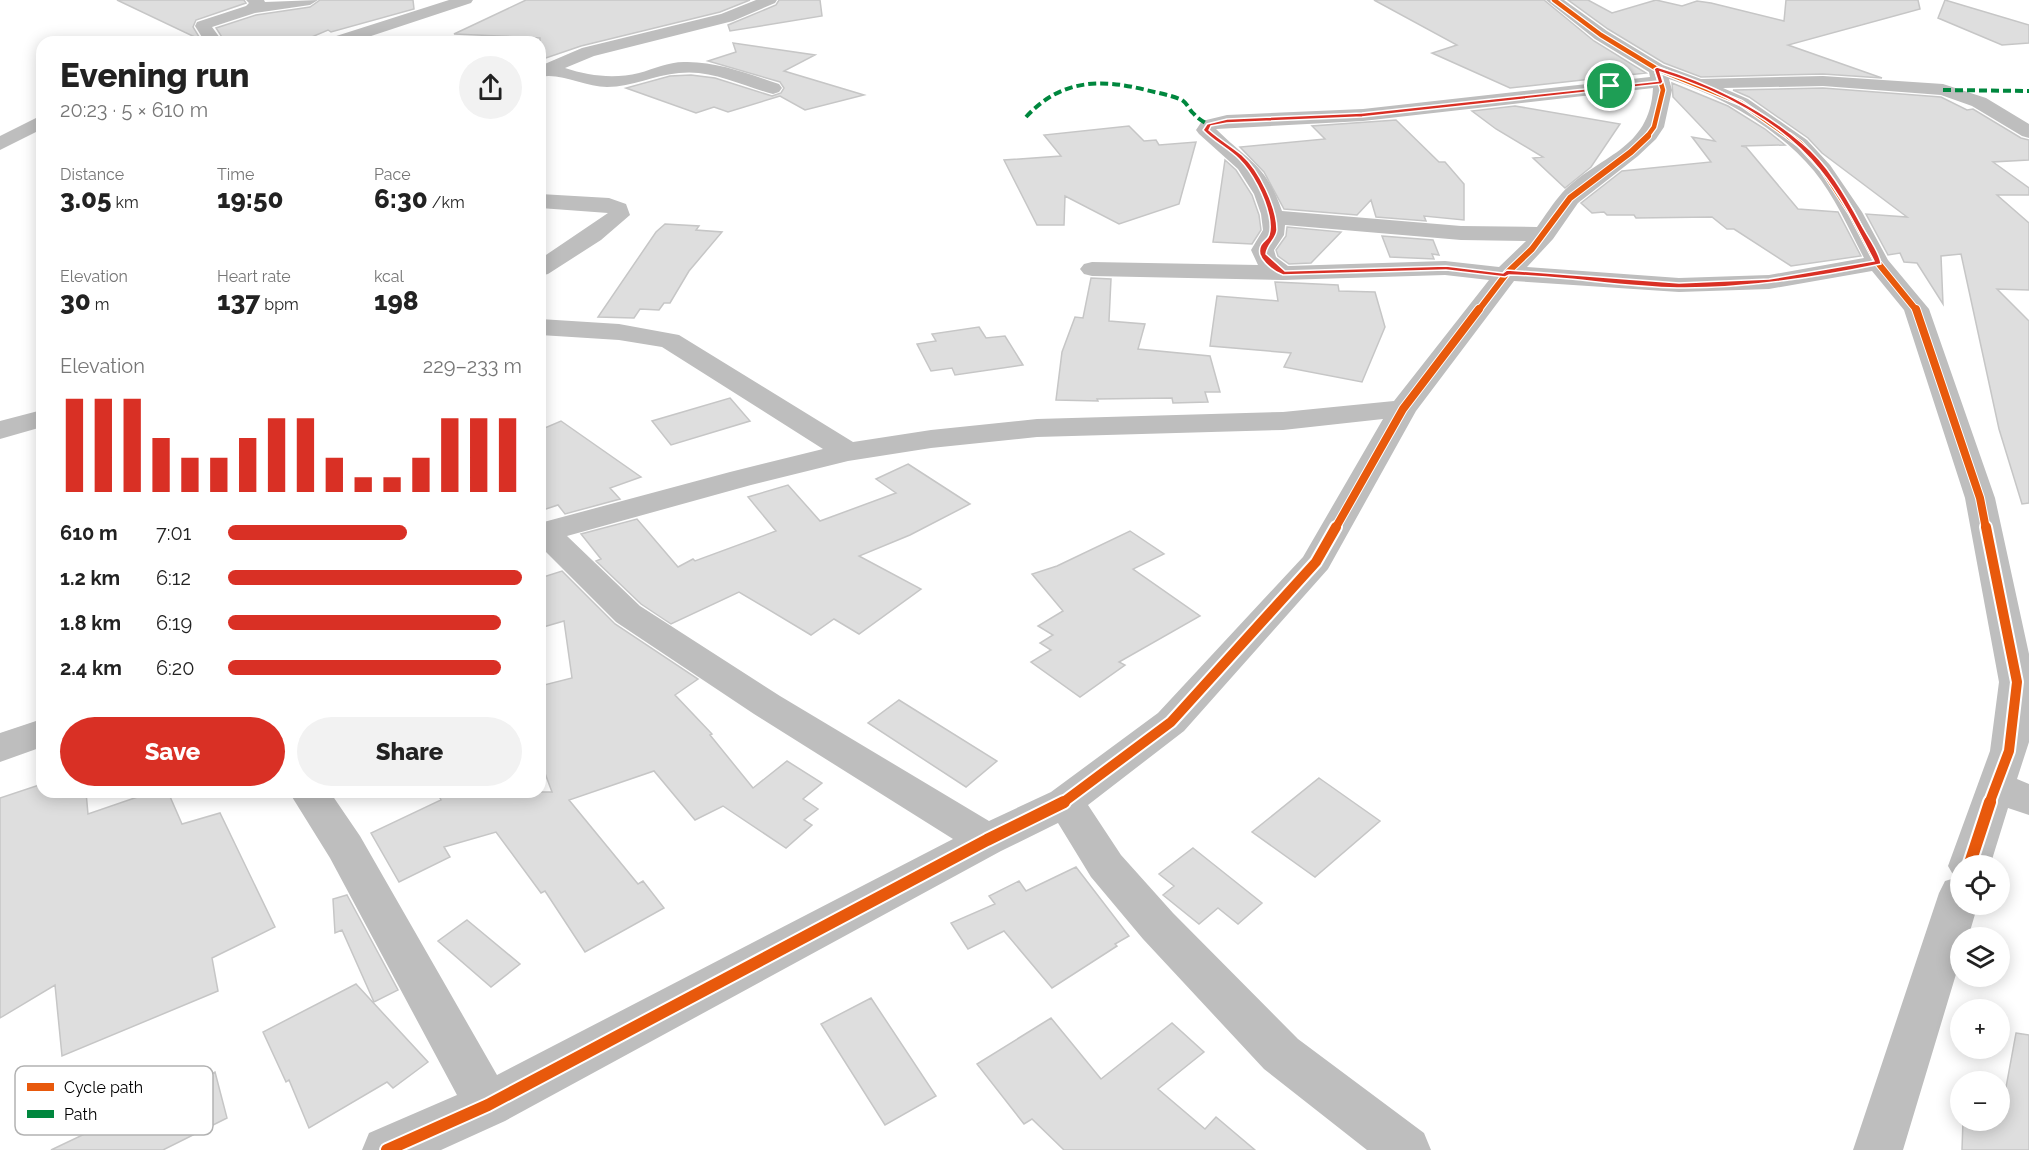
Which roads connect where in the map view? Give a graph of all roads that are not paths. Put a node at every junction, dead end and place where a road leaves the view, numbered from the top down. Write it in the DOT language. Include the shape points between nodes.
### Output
graph roads {
  1 [pos="310,0"];
  2 [pos="465,0"];
  3 [pos="769,0"];
  4 [pos="1554,0"];
  5 [pos="253,4"];
  6 [pos="210,36"];
  7 [pos="354,36"];
  8 [pos="546,69"];
  9 [pos="546,71"];
  10 [pos="1659,75"];
  11 [pos="1698,84"];
  12 [pos="773,88"];
  13 [pos="36,124"];
  14 [pos="2029,132"];
  15 [pos="0,144"];
  16 [pos="546,201"];
  17 [pos="1272,217"];
  18 [pos="1545,234"];
  19 [pos="1878,263"];
  20 [pos="546,265"];
  21 [pos="1092,269"];
  22 [pos="1283,273"];
  23 [pos="1506,274"];
  24 [pos="546,327"];
  25 [pos="1403,409"];
  26 [pos="36,420"];
  27 [pos="0,430"];
  28 [pos="848,452"];
  29 [pos="546,532"];
  30 [pos="546,537"];
  31 [pos="36,734"];
  32 [pos="0,748"];
  33 [pos="2012,793"];
  34 [pos="313,798"];
  35 [pos="1065,802"];
  36 [pos="987,840"];
  37 [pos="1975,855"];
  38 [pos="1953,915"];
  39 [pos="488,1105"];
  40 [pos="387,1150"];
  41 [pos="1406,1150"];
  42 [pos="1878,1150"];
  1 -- 5 [label="street"];
  2 -- 7 [label="street"];
  3 -- 8 [label="street" via="727,18 618,43"];
  4 -- 10 [label="street"];
  5 -- 6 [label="street" via="205,24"];
  9 -- 12 [label="street" via="608,83 687,67"];
  10 -- 11 [label="street"];
  10 -- 17 [label="street" via="1573,90 1362,115 1209,125 1206,130 1212,137 1252,171 1264,191"];
  10 -- 18 [label="street" via="1663,90 1649,135 1570,198"];
  11 -- 14 [label="street" via="1822,81 1942,90 1979,102"];
  11 -- 19 [label="street" via="1741,103 1800,144 1823,169"];
  13 -- 15 [label="street"];
  16 -- 20 [label="street" via="609,205 618,209 619,215"];
  17 -- 18 [label="street" via="1452,233"];
  17 -- 22 [label="street" via="1273,236 1263,247 1263,254"];
  18 -- 23 [label="street"];
  19 -- 23 [label="street" via="1769,282 1679,285"];
  19 -- 33 [label="street" via="1917,309 1980,498 2017,682 2009,751"];
  21 -- 22 [label="street"];
  22 -- 23 [label="street" via="1446,268"];
  23 -- 25 [label="street"];
  24 -- 28 [label="street" via="670,340"];
  25 -- 28 [label="street" via="1282,421 1037,428"];
  25 -- 35 [label="street" via="1316,562 1171,722"];
  26 -- 27 [label="street"];
  28 -- 29 [label="street"];
  30 -- 36 [label="street" via="628,614"];
  31 -- 32 [label="street"];
  33 -- 37 [label="street"];
  34 -- 39 [label="street" via="345,848"];
  35 -- 36 [label="street"];
  35 -- 41 [label="street" via="1106,866 1281,1054"];
  36 -- 39 [label="street"];
  38 -- 42 [label="street"];
  39 -- 40 [label="street"];
}
